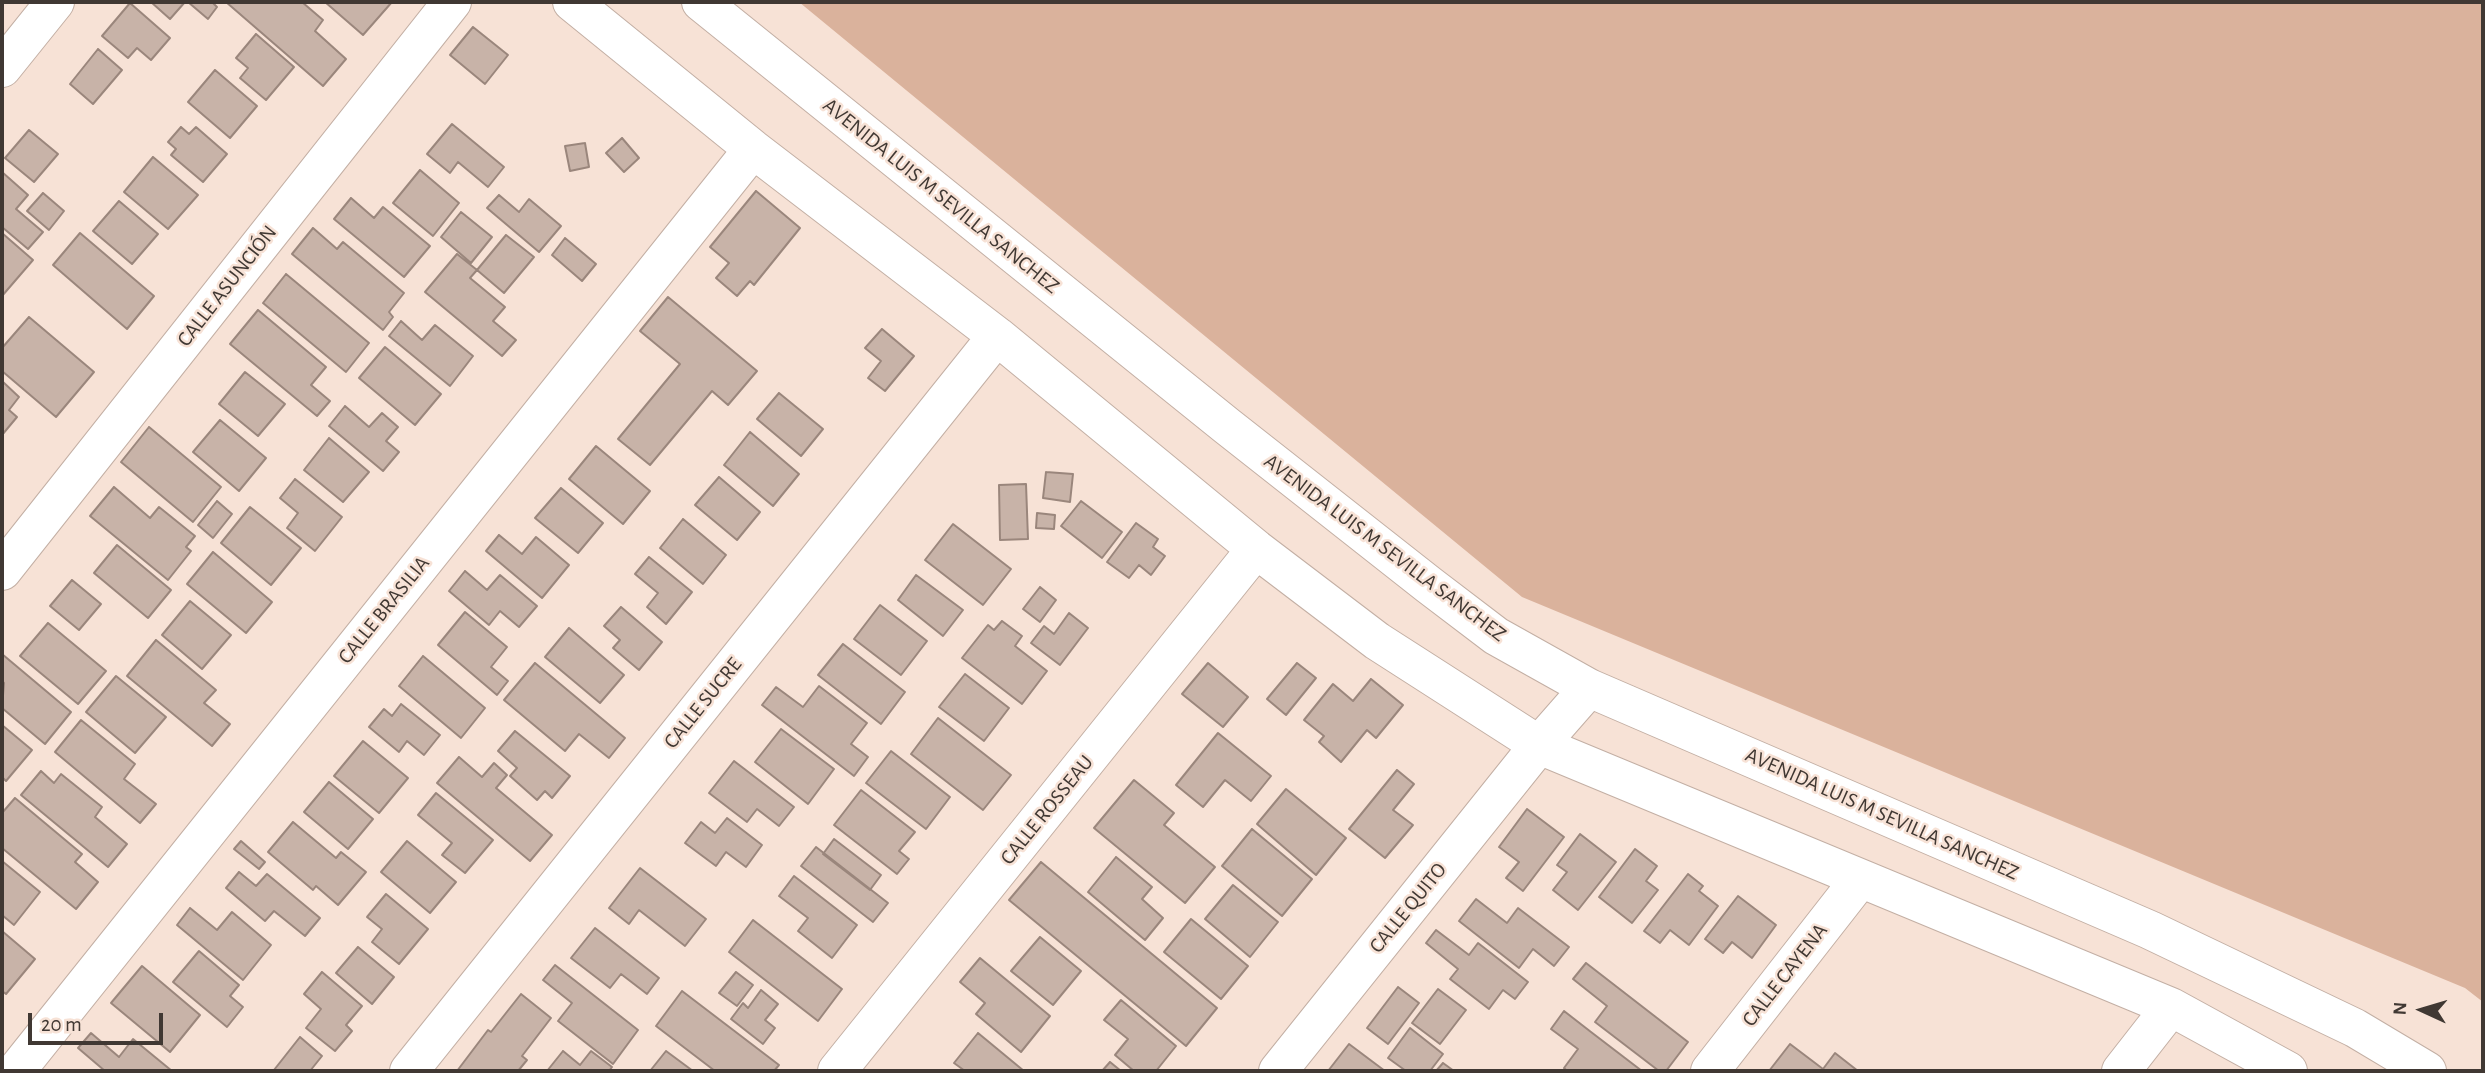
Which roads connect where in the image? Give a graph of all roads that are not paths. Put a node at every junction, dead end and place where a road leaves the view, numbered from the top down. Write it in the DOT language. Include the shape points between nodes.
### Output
graph roads {
  1 [pos="55,2"];
  2 [pos="452,2"];
  3 [pos="572,2"];
  4 [pos="701,2"];
  5 [pos="2,68"];
  6 [pos="753,149"];
  7 [pos="997,335"];
  8 [pos="1256,549"];
  9 [pos="2,571"];
  10 [pos="1589,688"];
  11 [pos="1539,745"];
  12 [pos="1860,879"];
  13 [pos="2171,1007"];
  14 [pos="16,1071"];
  15 [pos="409,1071"];
  16 [pos="837,1071"];
  17 [pos="1278,1071"];
  18 [pos="1710,1071"];
  19 [pos="2121,1071"];
  20 [pos="2288,1071"];
  21 [pos="2427,1071"];
  1 -- 5 [label="street"];
  2 -- 9 [label="street, CALLE ASUNCIÓN"];
  3 -- 6 [label="street"];
  4 -- 10 [label="street, AVENIDA LUIS M SEVILLA SANCHEZ" via="1429,586 1496,636"];
  6 -- 7 [label="street"];
  6 -- 14 [label="street, CALLE BRASILIA"];
  7 -- 8 [label="street"];
  7 -- 15 [label="street, CALLE SUCRE"];
  8 -- 11 [label="street" via="1377,641"];
  8 -- 16 [label="street, CALLE ROSSEAU"];
  10 -- 11 [label="street, CALLE QUITO"];
  10 -- 21 [label="street, AVENIDA LUIS M SEVILLA SANCHEZ" via="2150,930 2355,1028"];
  11 -- 12 [label="street"];
  11 -- 17 [label="street, CALLE QUITO"];
  12 -- 13 [label="street"];
  12 -- 18 [label="street, CALLE CAYENA"];
  13 -- 19 [label="street"];
  13 -- 20 [label="street"];
}
